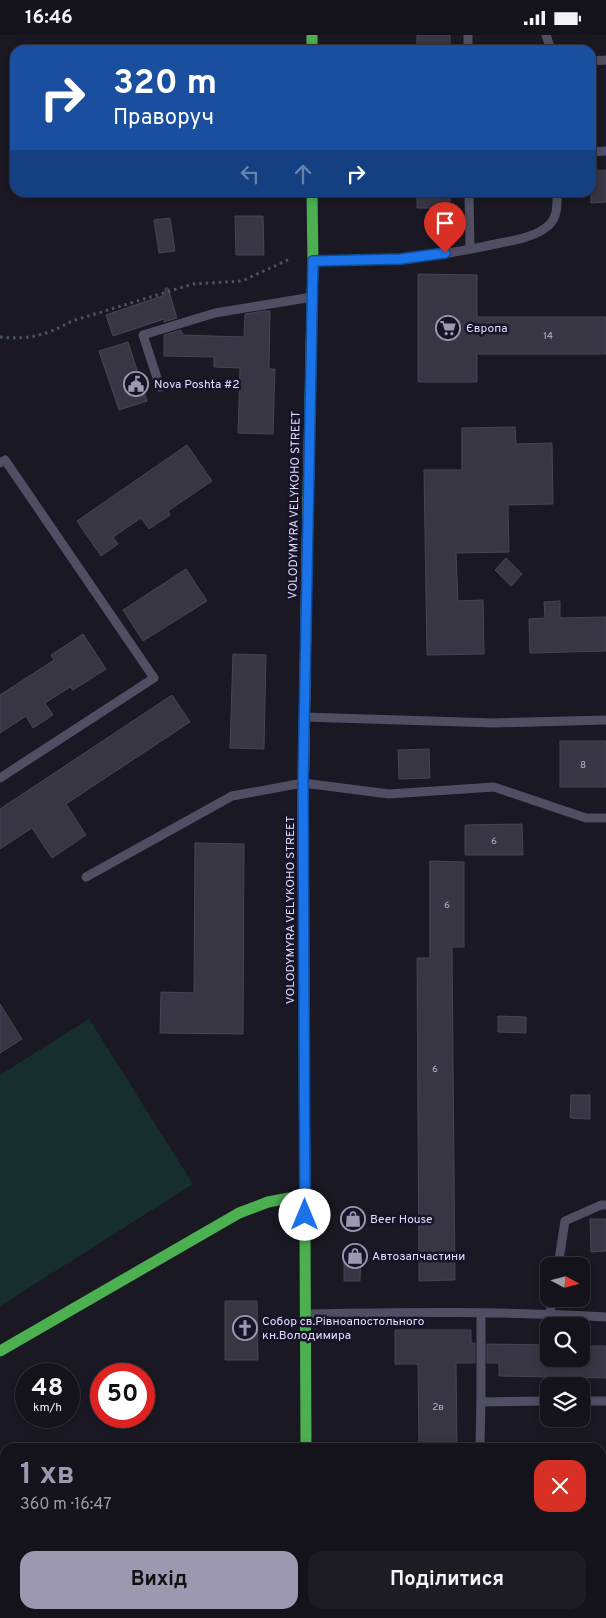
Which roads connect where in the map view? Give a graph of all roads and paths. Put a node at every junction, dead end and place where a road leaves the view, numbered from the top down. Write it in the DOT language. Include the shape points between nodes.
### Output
graph roads {
  1 [pos="312,197"];
  2 [pos="469,197"];
  3 [pos="557,197"];
  4 [pos="470,249"];
  5 [pos="290,259"];
  6 [pos="313,261"];
  7 [pos="312,297"];
  8 [pos="0,337"];
  9 [pos="160,387"];
  10 [pos="0,463"];
  11 [pos="304,717"];
  12 [pos="606,720"];
  13 [pos="0,778"];
  14 [pos="303,783"];
  15 [pos="606,818"];
  16 [pos="86,877"];
  17 [pos="305,1195"];
  18 [pos="606,1205"];
  19 [pos="559,1257"];
  20 [pos="551,1307"];
  21 [pos="480,1313"];
  22 [pos="306,1314"];
  23 [pos="550,1314"];
  24 [pos="606,1317"];
  25 [pos="0,1351"];
  26 [pos="540,1401"];
  27 [pos="590,1401"];
  28 [pos="606,1401"];
  29 [pos="481,1402"];
  30 [pos="306,1443"];
  31 [pos="480,1443"];
  1 -- 6 [label="main road, VOLODYMYRA VELYKOHO STREET"];
  2 -- 4 [label="lane"];
  3 -- 4 [label="lane" via="555,216 546,228 527,237"];
  4 -- 6 [label="lane" via="401,259"];
  5 -- 8 [label="path" via="242,281 193,284 72,321 41,335"];
  6 -- 7 [label="main road, VOLODYMYRA VELYKOHO STREET"];
  7 -- 9 [label="lane" via="215,313 143,335"];
  7 -- 11 [label="main road, VOLODYMYRA VELYKOHO STREET"];
  10 -- 13 [label="lane" via="5,460 154,678"];
  11 -- 12 [label="lane" via="494,723"];
  11 -- 14 [label="main road, VOLODYMYRA VELYKOHO STREET"];
  14 -- 15 [label="lane" via="389,794 494,787 586,818"];
  14 -- 16 [label="lane" via="232,796"];
  14 -- 17 [label="main road, VOLODYMYRA VELYKOHO STREET"];
  17 -- 22 [label="main road, VOLODYMYRA VELYKOHO STREET"];
  17 -- 25 [label="main road" via="268,1202 239,1213"];
  18 -- 19 [label="lane" via="565,1221"];
  20 -- 23 [label="lane"];
  21 -- 22 [label="lane"];
  21 -- 23 [label="lane"];
  21 -- 29 [label="lane"];
  22 -- 30 [label="main road, VOLODYMYRA VELYKOHO STREET"];
  23 -- 24 [label="lane"];
  26 -- 29 [label="lane"];
  27 -- 28 [label="lane"];
  29 -- 31 [label="lane"];
}
